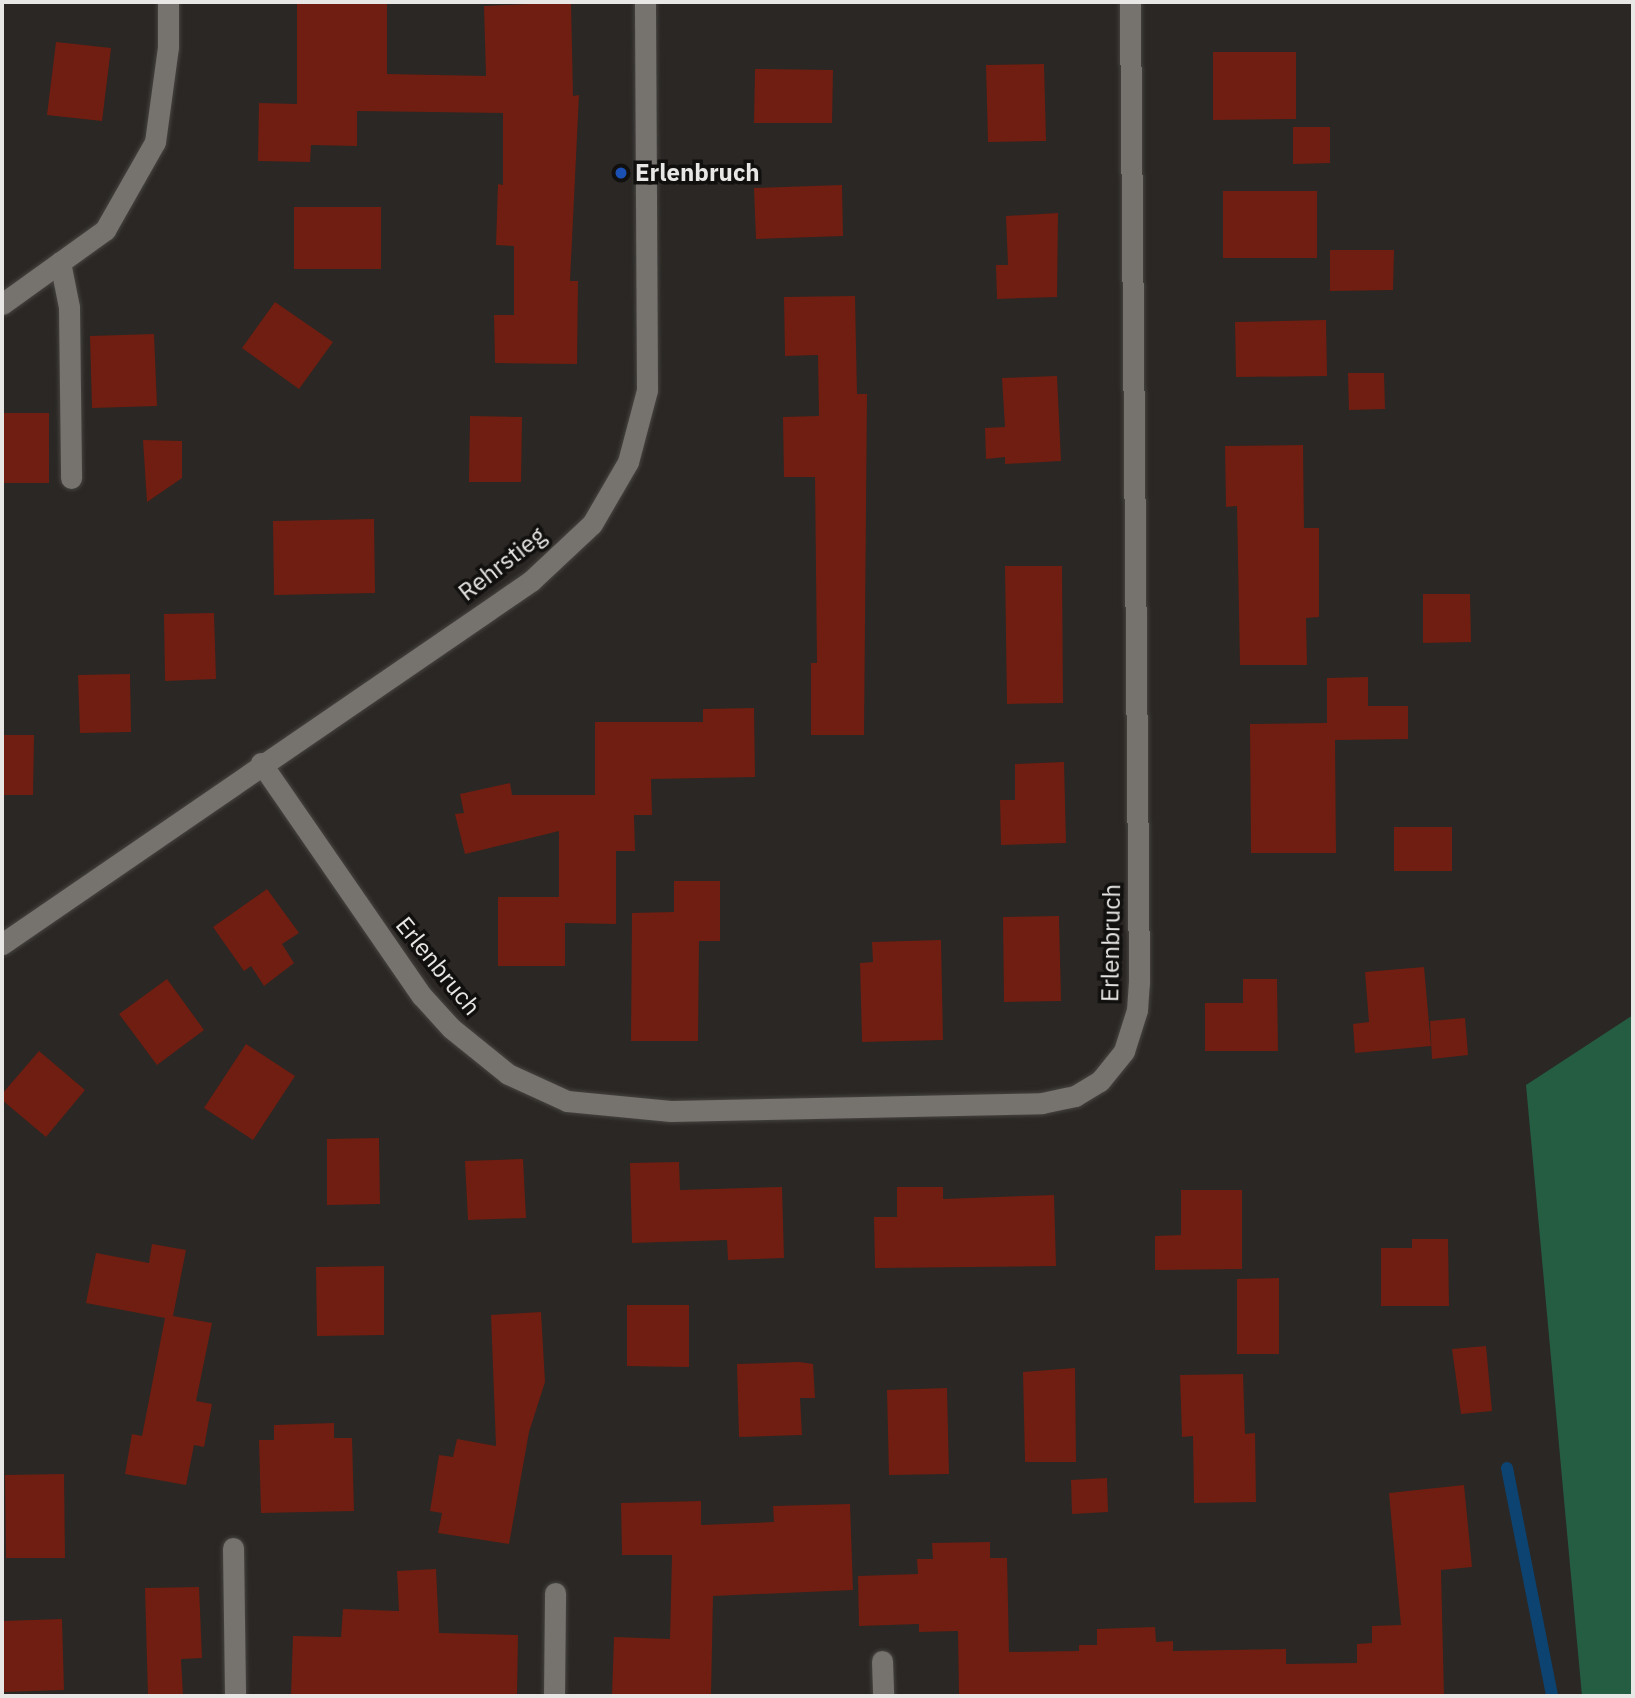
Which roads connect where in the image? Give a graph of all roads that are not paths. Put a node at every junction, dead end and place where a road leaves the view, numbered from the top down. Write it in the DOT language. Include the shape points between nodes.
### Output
graph roads {
  1 [pos="168,2"];
  2 [pos="645,2"];
  3 [pos="1130,2"];
  4 [pos="60,262"];
  5 [pos="2,304"];
  6 [pos="71,478"];
  7 [pos="261,763"];
  8 [pos="2,944"];
  9 [pos="233,1548"];
  10 [pos="555,1593"];
  11 [pos="882,1661"];
  12 [pos="235,1696"];
  13 [pos="554,1696"];
  14 [pos="883,1696"];
  1 -- 4 [label="street" via="169,47 155,142 105,230"];
  2 -- 7 [label="street, Rehrstieg" via="647,390 628,462 592,524 531,581"];
  3 -- 7 [label="street, Erlenbruch" via="1139,983 1137,1010 1124,1051 1100,1081 1075,1096 1042,1103 671,1111 567,1101 508,1074 422,996"];
  4 -- 5 [label="street"];
  4 -- 6 [label="street" via="69,299"];
  7 -- 8 [label="street, Rehrstieg"];
  9 -- 12 [label="street"];
  10 -- 13 [label="street"];
  11 -- 14 [label="street"];
}
